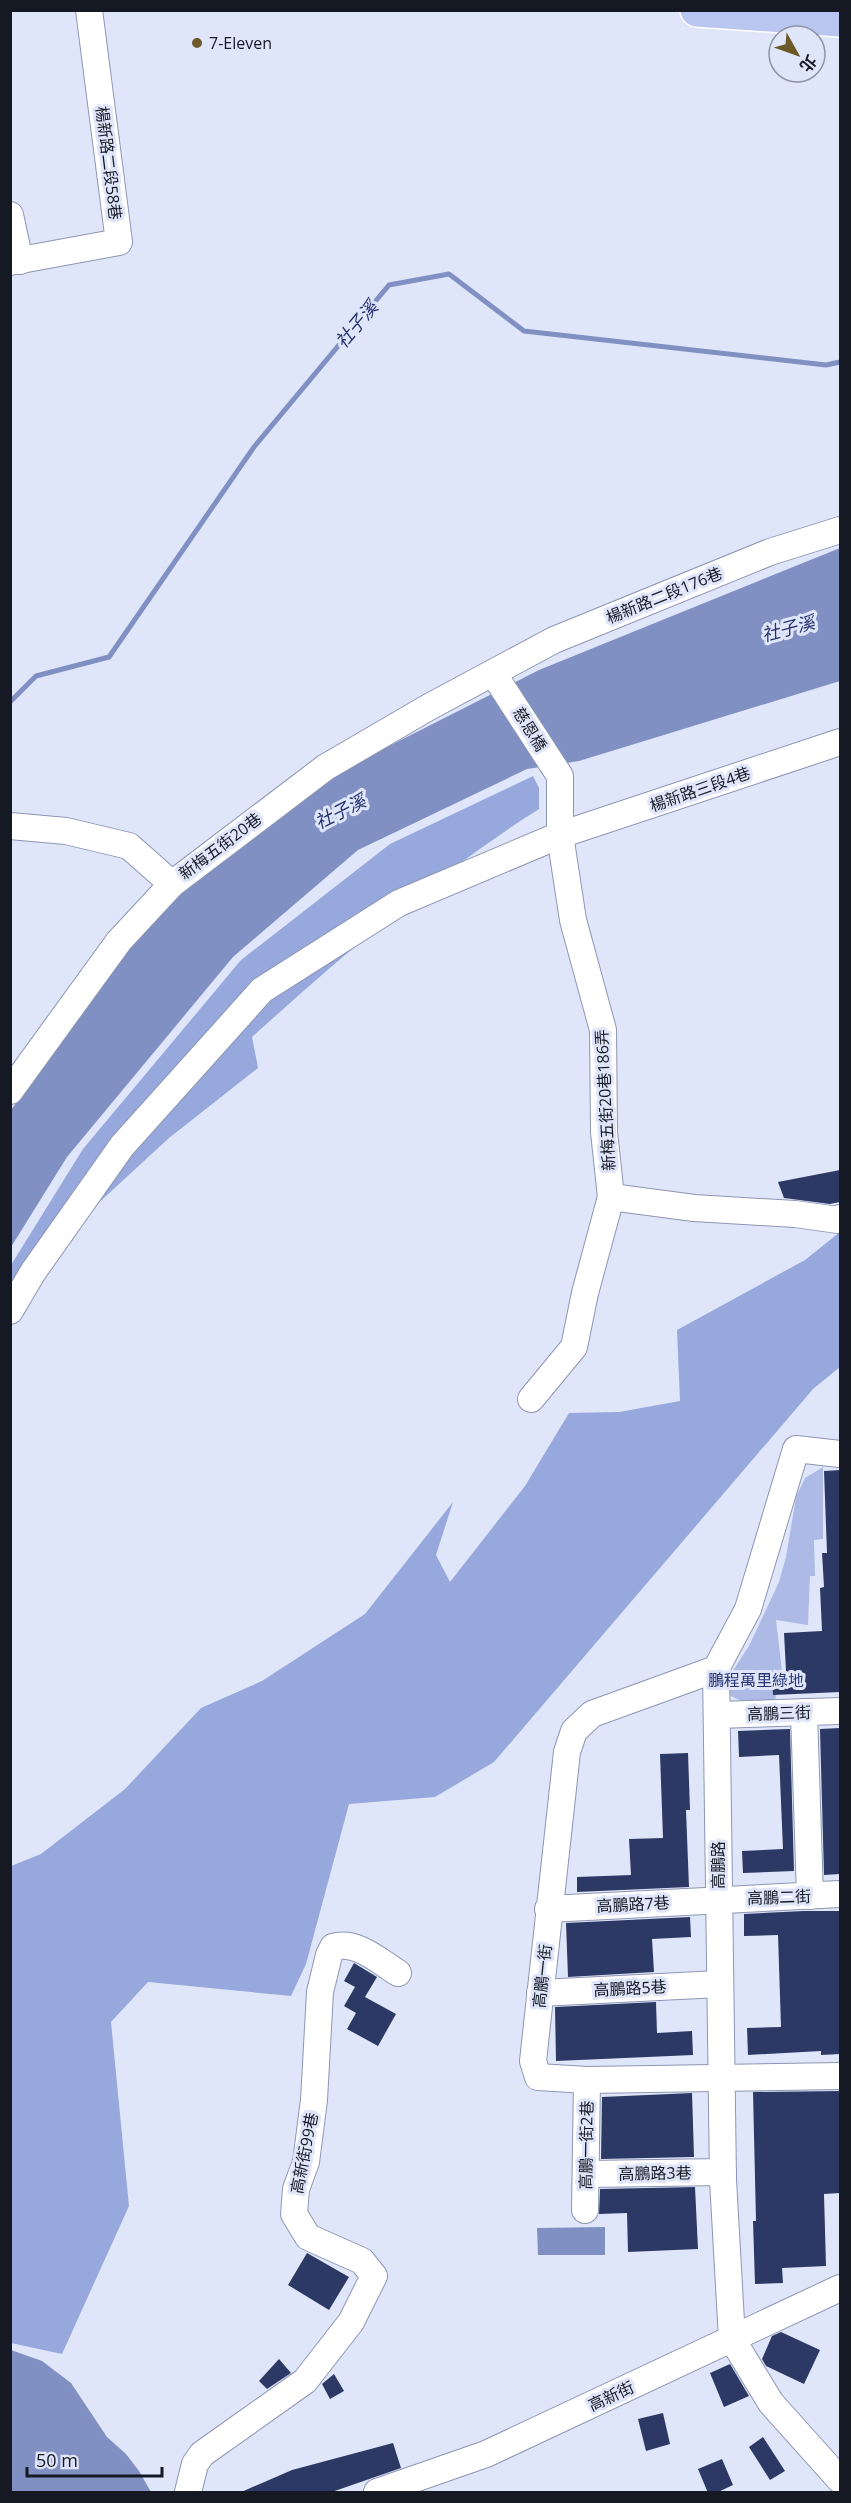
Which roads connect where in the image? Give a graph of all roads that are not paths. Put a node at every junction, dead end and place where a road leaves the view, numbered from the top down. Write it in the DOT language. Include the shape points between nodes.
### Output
graph roads {
  1 [pos="90,10"];
  2 [pos="697,10"];
  3 [pos="840,20"];
  4 [pos="10,215"];
  5 [pos="15,262"];
  6 [pos="840,530"];
  7 [pos="496,677"];
  8 [pos="840,742"];
  9 [pos="560,776"];
  10 [pos="10,826"];
  11 [pos="560,835"];
  12 [pos="171,884"];
  13 [pos="10,1090"];
  14 [pos="611,1197"];
  15 [pos="840,1218"];
  16 [pos="10,1311"];
  17 [pos="531,1399"];
  18 [pos="840,1454"];
  19 [pos="716,1669"];
  20 [pos="840,1711"];
  21 [pos="804,1712"];
  22 [pos="717,1715"];
  23 [pos="840,1894"];
  24 [pos="810,1896"];
  25 [pos="718,1899"];
  26 [pos="548,1909"];
  27 [pos="398,1973"];
  28 [pos="719,1984"];
  29 [pos="540,1993"];
  30 [pos="840,2076"];
  31 [pos="722,2077"];
  32 [pos="587,2080"];
  33 [pos="723,2172"];
  34 [pos="587,2174"];
  35 [pos="585,2210"];
  36 [pos="840,2288"];
  37 [pos="732,2339"];
  38 [pos="840,2480"];
  39 [pos="188,2493"];
  40 [pos="377,2493"];
  1 -- 5 [label="street, 楊新路二段58巷" via="119,242"];
  2 -- 3 [label="main road"];
  4 -- 5 [label="street"];
  6 -- 7 [label="street, 楊新路二段176巷" via="770,552 565,636"];
  7 -- 9 [label="street, 慈恩橋"];
  7 -- 12 [label="street, 新梅五街20巷" via="429,707 326,767"];
  8 -- 11 [label="street, 楊新路三段4巷"];
  9 -- 11 [label="street, 新梅五街20巷186弄"];
  10 -- 12 [label="street" via="66,831 129,846"];
  11 -- 14 [label="street, 新梅五街20巷186弄" via="573,920 603,1030 604,1132"];
  11 -- 16 [label="street, 楊新路三段4巷" via="399,903 262,990 122,1146"];
  12 -- 13 [label="street, 新梅五街20巷" via="119,940"];
  14 -- 15 [label="street" via="694,1208"];
  14 -- 17 [label="street" via="574,1347"];
  18 -- 19 [label="street, 高鵬路" via="796,1449 748,1609"];
  19 -- 22 [label="street, 高鵬路"];
  19 -- 26 [label="street, 高鵬一街" via="592,1714 574,1731 567,1752"];
  20 -- 21 [label="street, 高鵬三街"];
  21 -- 22 [label="street, 高鵬三街"];
  21 -- 24 [label="street"];
  22 -- 25 [label="street, 高鵬路"];
  23 -- 24 [label="street, 高鵬二街"];
  24 -- 25 [label="street, 高鵬二街"];
  25 -- 26 [label="street, 高鵬路7巷"];
  25 -- 28 [label="street, 高鵬路"];
  26 -- 29 [label="street, 高鵬一街"];
  27 -- 39 [label="street, 高新街99巷" via="353,1946 333,1947 329,1955 320,1992 306,2162 296,2188 294,2214 308,2236 362,2261 374,2276 351,2322 305,2381 202,2454 195,2464"];
  28 -- 29 [label="street, 高鵬路5巷"];
  28 -- 31 [label="street, 高鵬路"];
  29 -- 32 [label="street, 高鵬一街" via="533,2061 538,2077"];
  30 -- 31 [label="street, 高鵬一街"];
  31 -- 32 [label="street, 高鵬一街"];
  31 -- 33 [label="street, 高鵬路"];
  32 -- 34 [label="street, 高鵬一街2巷"];
  33 -- 34 [label="street, 高鵬路3巷"];
  33 -- 37 [label="street, 高鵬路"];
  34 -- 35 [label="street, 高鵬一街2巷"];
  36 -- 37 [label="street, 高新街"];
  37 -- 38 [label="street" via="771,2403"];
  37 -- 40 [label="street, 高新街" via="486,2454"];
}
